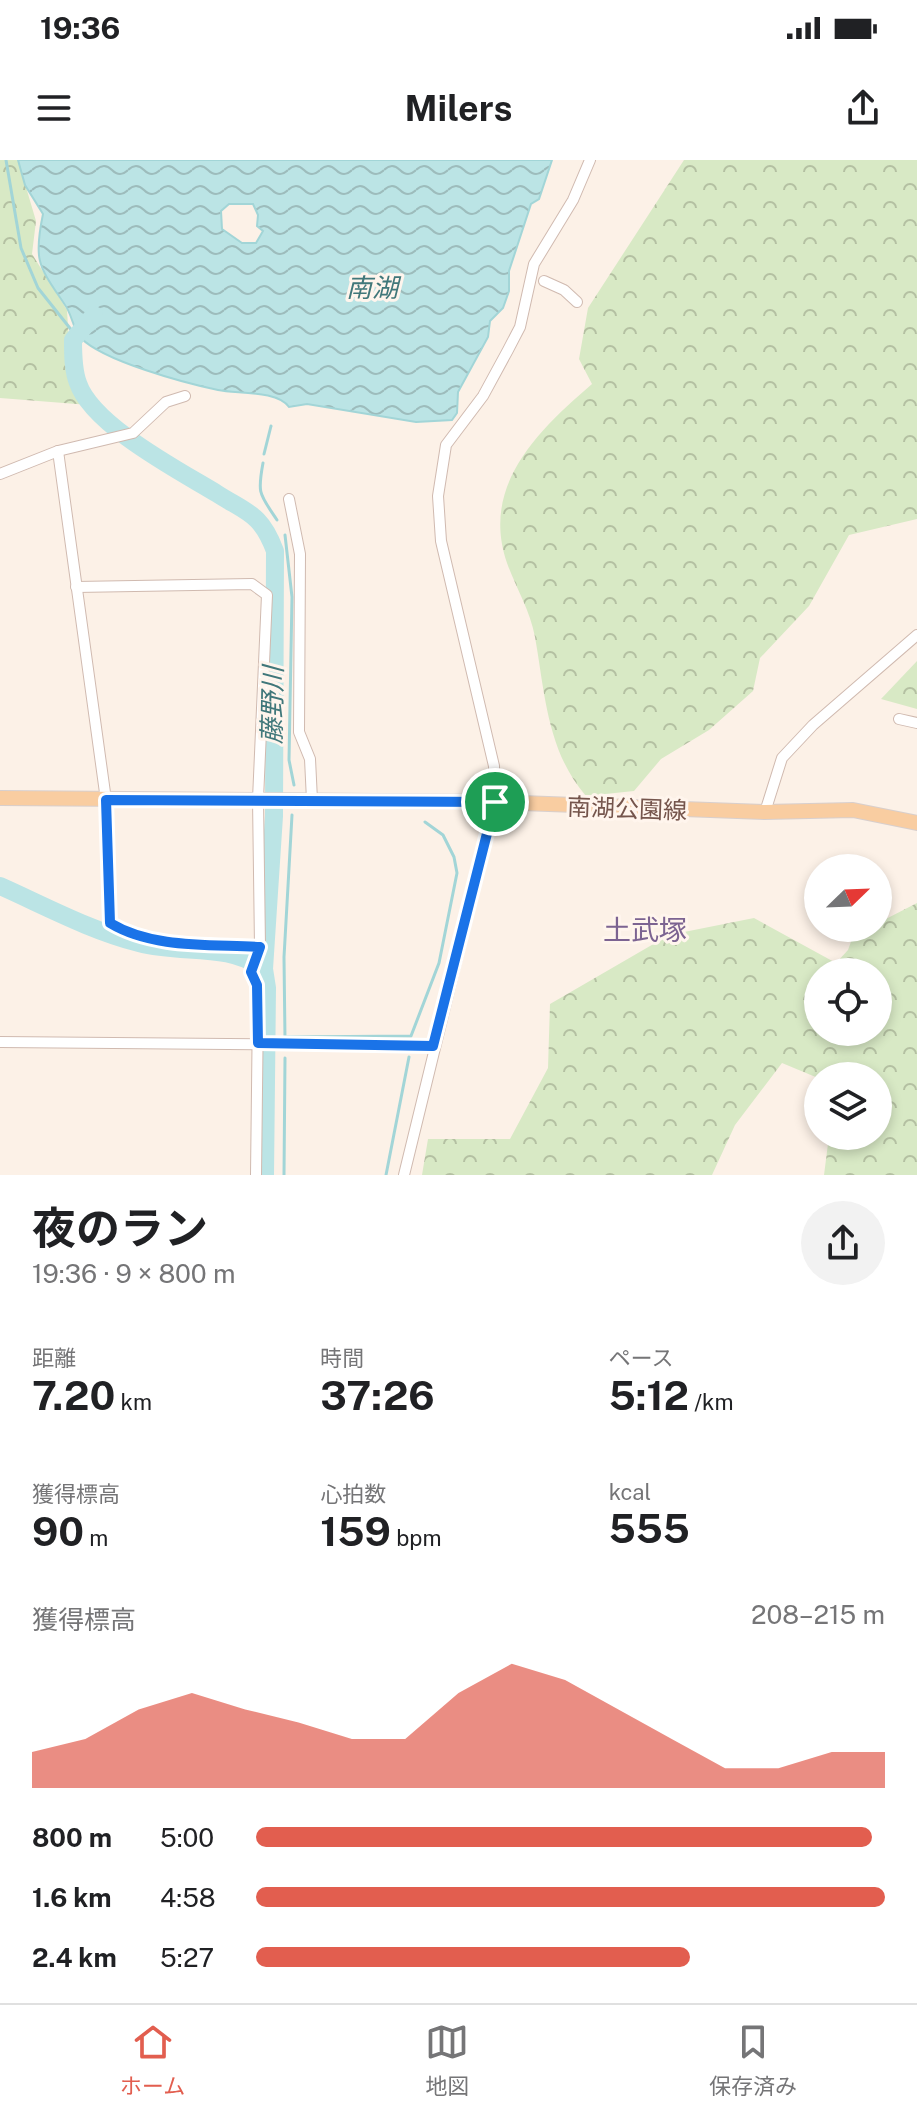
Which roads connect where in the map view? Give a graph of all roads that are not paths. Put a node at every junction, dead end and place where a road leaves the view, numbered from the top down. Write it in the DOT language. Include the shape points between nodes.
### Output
graph roads {
  1 [pos="590,160"];
  2 [pos="544,281"];
  3 [pos="577,302"];
  4 [pos="185,396"];
  5 [pos="58,451"];
  6 [pos="0,474"];
  7 [pos="289,499"];
  8 [pos="76,587"];
  9 [pos="917,635"];
  10 [pos="899,719"];
  11 [pos="917,723"];
  12 [pos="0,798"];
  13 [pos="258,799"];
  14 [pos="106,800"];
  15 [pos="312,800"];
  16 [pos="495,802"];
  17 [pos="765,812"];
  18 [pos="917,823"];
  19 [pos="256,958"];
  20 [pos="0,1042"];
  21 [pos="258,1043"];
  22 [pos="433,1046"];
  23 [pos="256,1175"];
  24 [pos="404,1175"];
  1 -- 16 [label="street" via="534,264 520,327 483,396 446,445 438,496 441,541 494,766"];
  2 -- 3 [label="street"];
  4 -- 5 [label="street" via="166,402 127,435"];
  5 -- 6 [label="street"];
  5 -- 8 [label="street"];
  7 -- 15 [label="street" via="300,554 299,732 310,759"];
  8 -- 13 [label="street" via="252,584 267,595"];
  8 -- 14 [label="street"];
  9 -- 17 [label="street" via="782,758"];
  10 -- 11 [label="street"];
  12 -- 14 [label="main road, 南湖公園線"];
  13 -- 14 [label="main road, 南湖公園線"];
  13 -- 15 [label="main road, 南湖公園線"];
  13 -- 19 [label="street"];
  14 -- 19 [label="street" via="110,923 151,939"];
  15 -- 16 [label="main road, 南湖公園線"];
  16 -- 17 [label="main road, 南湖公園線"];
  16 -- 22 [label="street"];
  17 -- 18 [label="main road, 南湖公園線" via="853,810"];
  19 -- 21 [label="street"];
  20 -- 21 [label="street"];
  21 -- 22 [label="street"];
  21 -- 23 [label="street"];
  22 -- 24 [label="street"];
}
